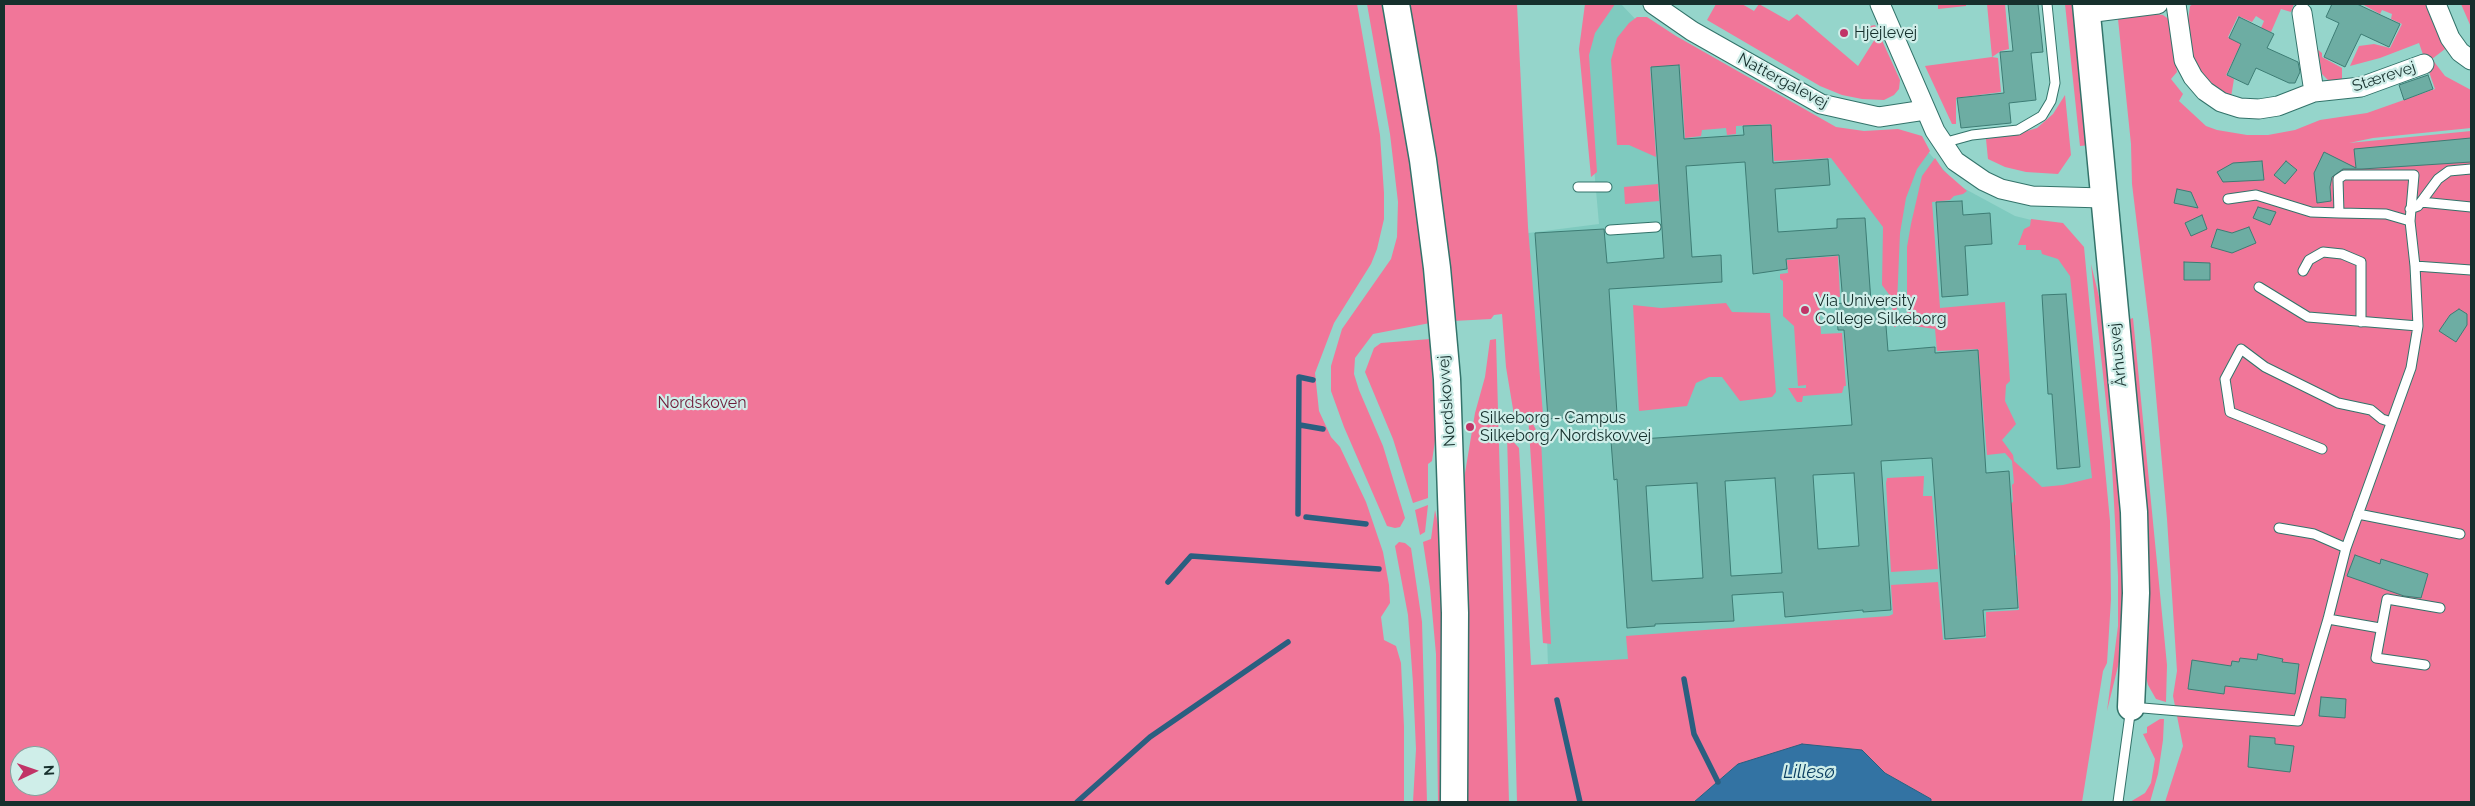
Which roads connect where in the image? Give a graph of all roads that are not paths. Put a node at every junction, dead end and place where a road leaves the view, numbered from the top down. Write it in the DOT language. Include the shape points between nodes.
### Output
graph roads {
  1 [pos="1396,4"];
  2 [pos="1653,4"];
  3 [pos="1880,4"];
  4 [pos="2047,4"];
  5 [pos="2155,4"];
  6 [pos="2176,4"];
  7 [pos="2436,4"];
  8 [pos="2086,8"];
  9 [pos="2302,13"];
  10 [pos="2471,60"];
  11 [pos="2424,64"];
  12 [pos="2314,92"];
  13 [pos="1926,110"];
  14 [pos="1943,143"];
  15 [pos="2471,169"];
  16 [pos="1578,187"];
  17 [pos="1607,187"];
  18 [pos="2103,198"];
  19 [pos="2228,199"];
  20 [pos="2421,202"];
  21 [pos="2471,207"];
  22 [pos="2410,209"];
  23 [pos="2339,213"];
  24 [pos="2410,221"];
  25 [pos="1656,227"];
  26 [pos="1610,230"];
  27 [pos="2415,266"];
  28 [pos="2471,270"];
  29 [pos="2303,271"];
  30 [pos="2260,287"];
  31 [pos="2361,322"];
  32 [pos="2418,326"];
  33 [pos="2391,422"];
  34 [pos="2322,449"];
  35 [pos="2358,514"];
  36 [pos="2278,528"];
  37 [pos="2460,534"];
  38 [pos="2346,548"];
  39 [pos="2440,608"];
  40 [pos="2328,620"];
  41 [pos="2380,628"];
  42 [pos="2425,665"];
  43 [pos="2131,707"];
  44 [pos="1454,802"];
  45 [pos="2118,802"];
  1 -- 44 [label="street, Nordskovvej" via="1423,160 1447,379 1455,613"];
  2 -- 13 [label="street, Nattergalevej" via="1692,31 1821,104 1879,117"];
  3 -- 13 [label="street"];
  4 -- 14 [label="lane" via="2056,83 2042,116 2018,130 1972,135"];
  5 -- 8 [label="street"];
  6 -- 12 [label="street, Stærevej" via="2184,60 2193,77 2221,102 2259,109 2278,106"];
  7 -- 10 [label="street" via="2450,38"];
  8 -- 18 [label="street, Århusvej"];
  9 -- 12 [label="street"];
  11 -- 12 [label="street, Stærevej" via="2361,88"];
  13 -- 14 [label="street"];
  14 -- 18 [label="street" via="1961,166 2001,189 2032,196"];
  15 -- 20 [label="lane" via="2450,171 2438,178"];
  16 -- 17 [label="lane"];
  18 -- 43 [label="street, Århusvej" via="2134,512 2136,594"];
  19 -- 23 [label="lane" via="2256,195 2311,212"];
  20 -- 21 [label="lane"];
  20 -- 22 [label="lane"];
  22 -- 23 [label="lane" via="2414,175 2344,175 2338,179 2337,185"];
  22 -- 24 [label="lane"];
  23 -- 24 [label="lane" via="2386,214"];
  24 -- 27 [label="lane"];
  25 -- 26 [label="lane"];
  27 -- 28 [label="lane"];
  27 -- 32 [label="lane"];
  29 -- 31 [label="lane" via="2310,260 2323,252 2342,254 2361,262"];
  30 -- 31 [label="lane" via="2308,317"];
  31 -- 32 [label="lane"];
  32 -- 33 [label="lane" via="2411,368"];
  33 -- 34 [label="lane" via="2372,410 2338,403 2264,367 2241,350 2225,379 2230,412"];
  33 -- 35 [label="lane"];
  35 -- 37 [label="lane"];
  35 -- 38 [label="lane"];
  36 -- 38 [label="lane" via="2314,534"];
  38 -- 40 [label="lane"];
  39 -- 41 [label="lane" via="2387,599"];
  40 -- 41 [label="lane"];
  40 -- 43 [label="lane" via="2298,721"];
  41 -- 42 [label="lane" via="2376,658"];
  43 -- 45 [label="lane"];
}
